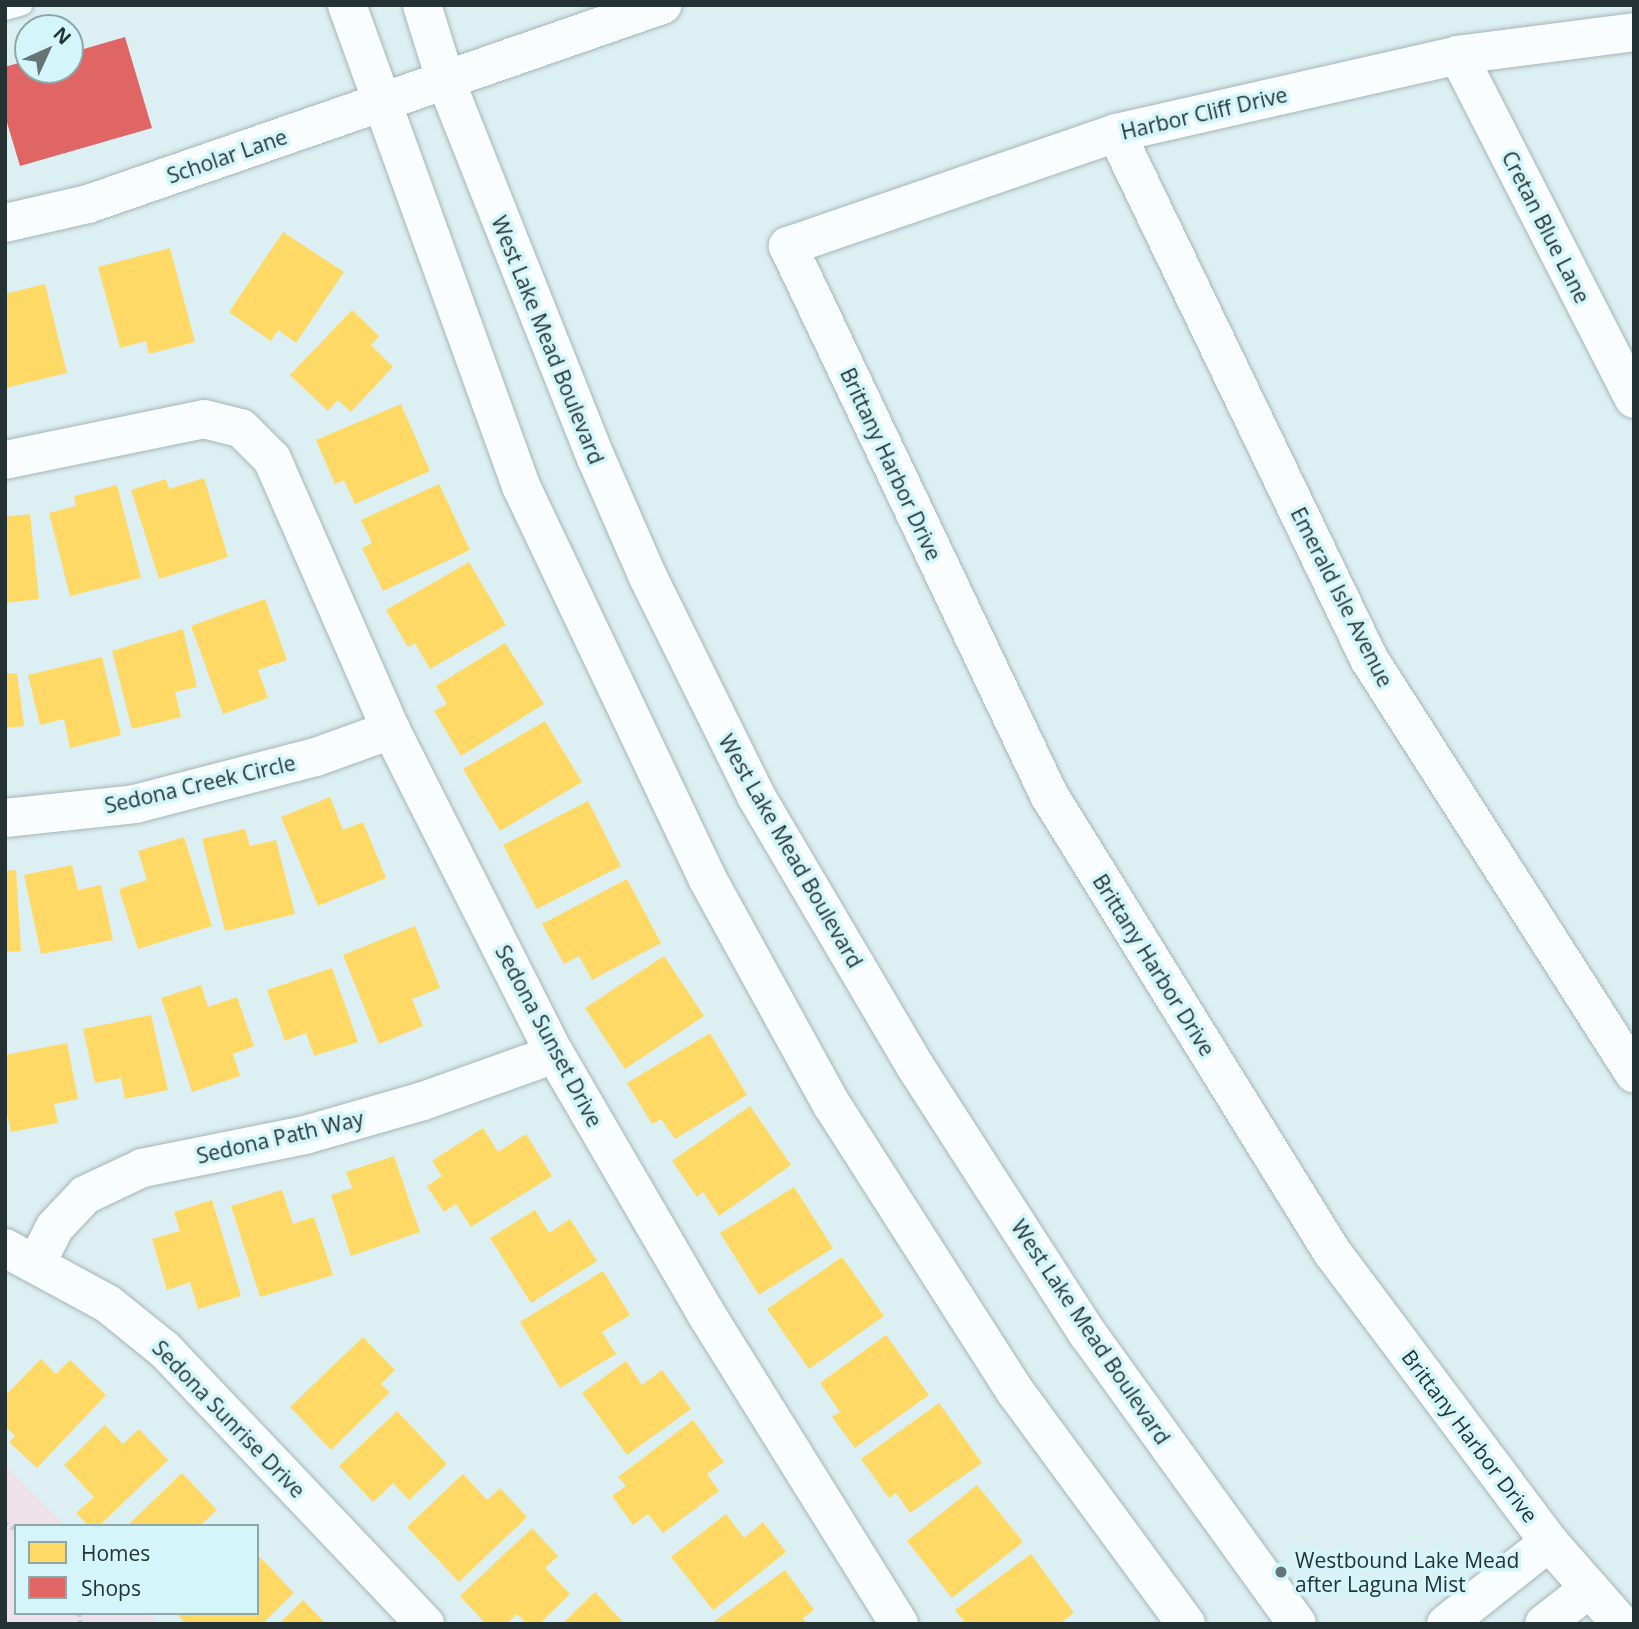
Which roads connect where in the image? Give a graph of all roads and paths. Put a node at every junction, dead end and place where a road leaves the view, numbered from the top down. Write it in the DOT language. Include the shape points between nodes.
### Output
graph roads {
  1 [pos="22,5"];
  2 [pos="347,5"];
  3 [pos="422,5"];
  4 [pos="662,5"];
  5 [pos="5,10"];
  6 [pos="1634,32"];
  7 [pos="1458,55"];
  8 [pos="446,79"];
  9 [pos="378,102"];
  10 [pos="1116,133"];
  11 [pos="5,223"];
  12 [pos="788,246"];
  13 [pos="1634,399"];
  14 [pos="5,460"];
  15 [pos="391,730"];
  16 [pos="5,818"];
  17 [pos="555,1054"];
  18 [pos="1634,1074"];
  19 [pos="21,1255"];
  20 [pos="1549,1542"];
  21 [pos="1590,1588"];
  22 [pos="425,1624"];
  23 [pos="900,1624"];
  24 [pos="1186,1624"];
  25 [pos="1297,1624"];
  26 [pos="1446,1624"];
  27 [pos="1544,1624"];
  28 [pos="1621,1624"];
  1 -- 5 [label="lane"];
  2 -- 9 [label="street"];
  3 -- 8 [label="street, West Lake Mead Boulevard"];
  4 -- 8 [label="street, Scholar Lane"];
  6 -- 7 [label="street, Harbor Cliff Drive"];
  7 -- 10 [label="street, Harbor Cliff Drive"];
  7 -- 13 [label="street, Cretan Blue Lane"];
  8 -- 9 [label="street, Scholar Lane"];
  8 -- 25 [label="street, West Lake Mead Boulevard" via="545,335 647,575 779,838 915,1066 1088,1334"];
  9 -- 11 [label="street, Scholar Lane" via="88,204"];
  9 -- 24 [label="street" via="521,486 707,878 832,1105 1000,1368"];
  10 -- 12 [label="street, Harbor Cliff Drive"];
  10 -- 18 [label="street, Emerald Isle Avenue" via="1369,659"];
  12 -- 20 [label="street, Brittany Harbor Drive" via="1049,795 1332,1252"];
  14 -- 15 [label="street, Sedona Sunset Drive" via="204,419 240,428 272,459"];
  15 -- 16 [label="street, Sedona Creek Circle" via="316,757 135,804"];
  15 -- 17 [label="street, Sedona Sunset Drive"];
  17 -- 19 [label="street, Sedona Path Way" via="423,1101 305,1135 142,1168 85,1195"];
  17 -- 23 [label="street, Sedona Sunset Drive" via="705,1312"];
  19 -- 22 [label="street, Sedona Sunrise Drive" via="108,1304 165,1350"];
  20 -- 21 [label="street, Brittany Harbor Drive"];
  20 -- 26 [label="street"];
  21 -- 27 [label="street"];
  21 -- 28 [label="street, Brittany Harbor Drive"];
}
